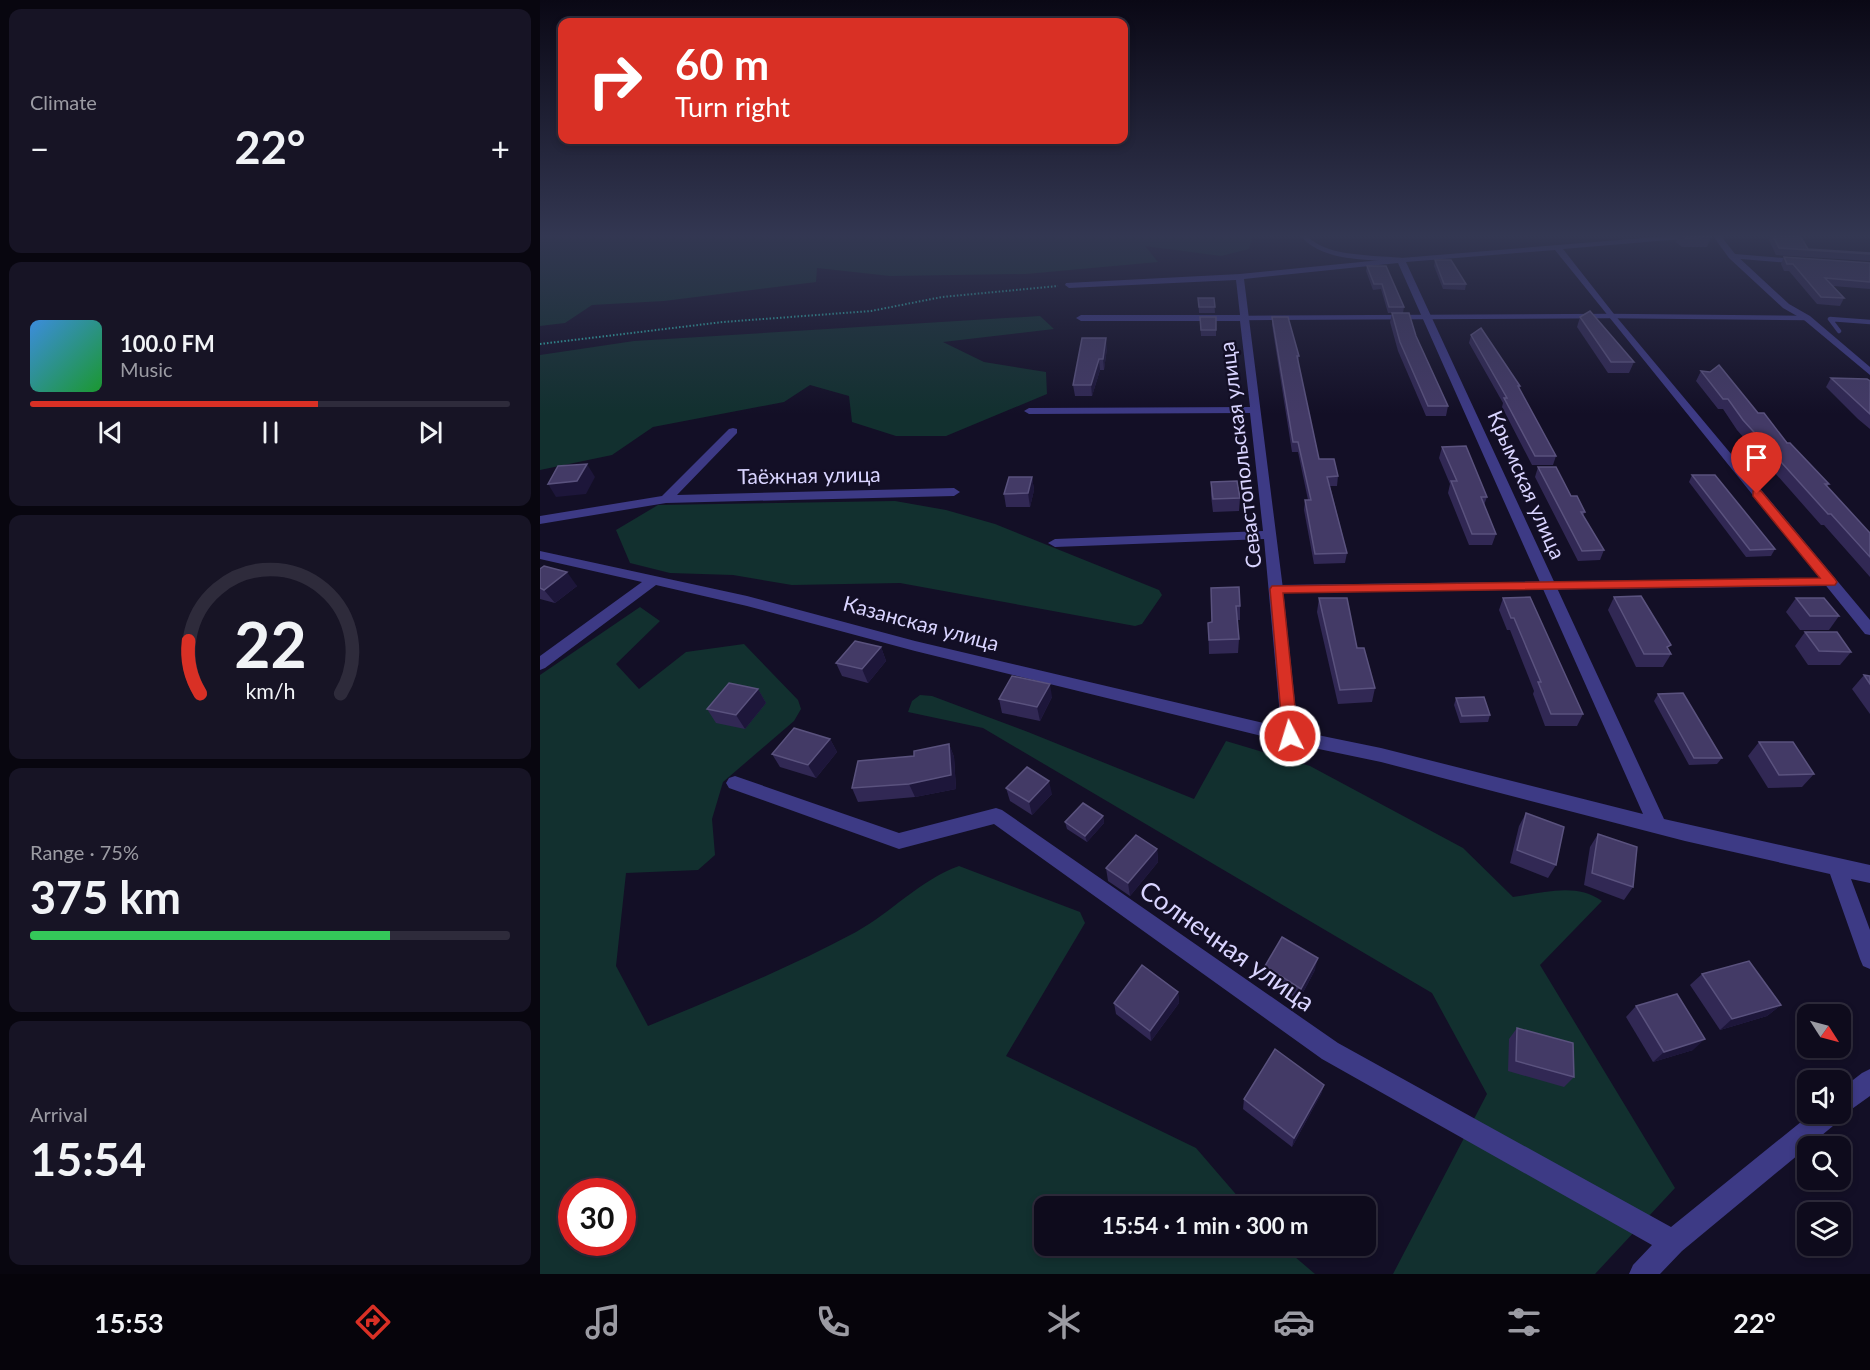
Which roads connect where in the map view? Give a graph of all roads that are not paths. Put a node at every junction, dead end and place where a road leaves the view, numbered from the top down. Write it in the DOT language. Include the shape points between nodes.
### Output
graph roads {
  1 [pos="1242,295"];
  2 [pos="1418,295"];
  3 [pos="1595,295"];
  4 [pos="1775,295"];
  5 [pos="1611,316"];
  6 [pos="1081,318"];
  7 [pos="1245,318"];
  8 [pos="1428,318"];
  9 [pos="1807,318"];
  10 [pos="1870,322"];
  11 [pos="1839,331"];
  12 [pos="1870,372"];
  13 [pos="1256,410"];
  14 [pos="1029,411"];
  15 [pos="733,430"];
  16 [pos="954,492"];
  17 [pos="666,499"];
  18 [pos="540,520"];
  19 [pos="1270,535"];
  20 [pos="1055,543"];
  21 [pos="540,555"];
  22 [pos="653,581"];
  23 [pos="1830,582"];
  24 [pos="1548,585"];
  25 [pos="1276,589"];
  26 [pos="1870,630"];
  27 [pos="540,664"];
  28 [pos="1290,736"];
  29 [pos="735,783"];
  30 [pos="1657,825"];
  31 [pos="1837,865"];
  32 [pos="1870,874"];
  33 [pos="1870,959"];
  34 [pos="1870,1081"];
  35 [pos="1851,1096"];
  36 [pos="1818,1124"];
  37 [pos="1673,1242"];
  38 [pos="1642,1274"];
  1 -- 7 [label="street, Севастопольская улица"];
  2 -- 8 [label="street, Крымская улица"];
  3 -- 5 [label="street"];
  4 -- 9 [label="street"];
  5 -- 8 [label="lane"];
  5 -- 9 [label="lane"];
  5 -- 23 [label="street"];
  6 -- 7 [label="street"];
  7 -- 8 [label="lane"];
  7 -- 13 [label="street, Севастопольская улица"];
  8 -- 24 [label="street, Крымская улица"];
  9 -- 12 [label="street"];
  10 -- 11 [label="lane" via="1830,319"];
  13 -- 14 [label="street"];
  13 -- 19 [label="street, Севастопольская улица"];
  15 -- 17 [label="street, Таёжная улица"];
  16 -- 17 [label="street, Таёжная улица"];
  17 -- 18 [label="street, Таёжная улица"];
  19 -- 20 [label="street"];
  19 -- 25 [label="street, Севастопольская улица"];
  21 -- 22 [label="street, Казанская улица"];
  22 -- 27 [label="street"];
  22 -- 28 [label="street, Казанская улица"];
  23 -- 24 [label="lane"];
  23 -- 26 [label="street"];
  24 -- 25 [label="lane"];
  24 -- 30 [label="street, Крымская улица"];
  25 -- 28 [label="street, Севастопольская улица"];
  28 -- 30 [label="street, Казанская улица" via="1382,755"];
  29 -- 37 [label="street, Солнечная улица" via="899,841 996,816 1330,1052"];
  30 -- 31 [label="street, Казанская улица"];
  31 -- 32 [label="street, Казанская улица"];
  31 -- 33 [label="street"];
  34 -- 35 [label="street"];
  36 -- 37 [label="street"];
  37 -- 38 [label="street"];
}
